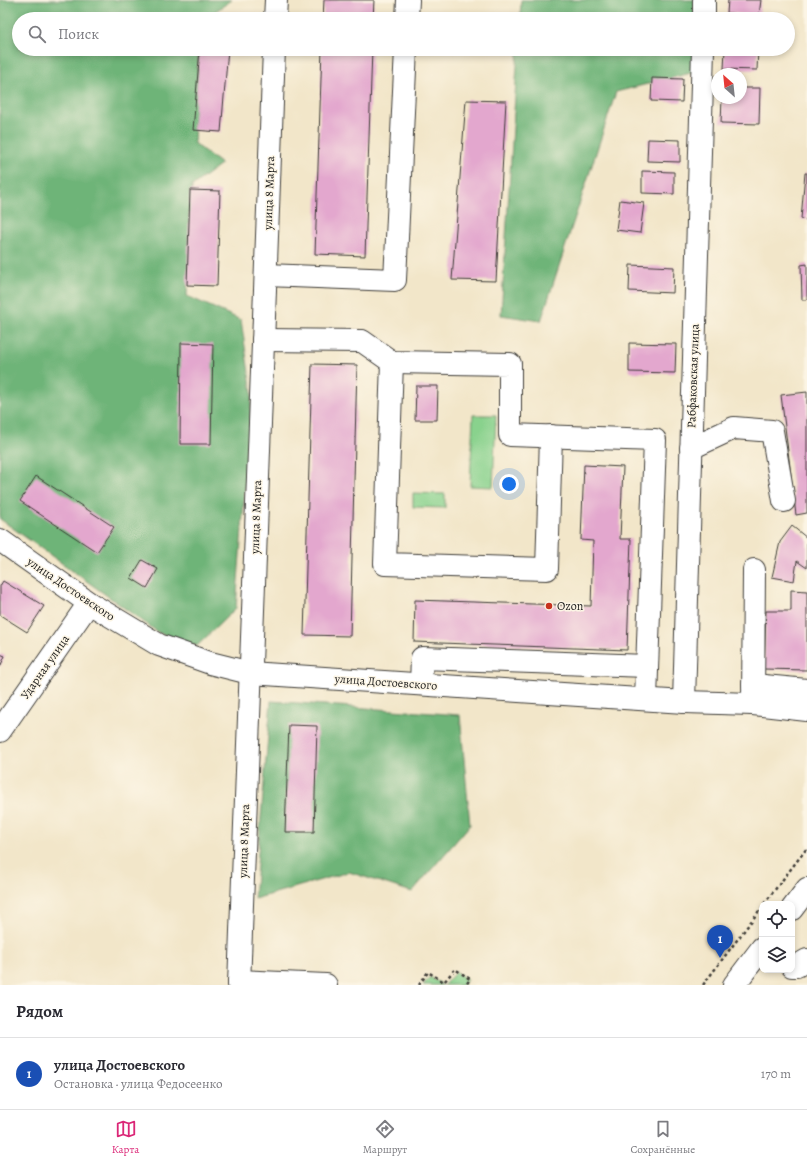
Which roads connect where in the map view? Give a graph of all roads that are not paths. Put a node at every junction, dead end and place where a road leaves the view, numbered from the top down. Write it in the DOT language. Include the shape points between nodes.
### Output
graph roads {
  1 [pos="276,0"];
  2 [pos="408,0"];
  3 [pos="704,0"];
  4 [pos="275,12"];
  5 [pos="407,12"];
  6 [pos="704,12"];
  7 [pos="274,56"];
  8 [pos="406,56"];
  9 [pos="703,56"];
  10 [pos="266,275"];
  11 [pos="263,340"];
  12 [pos="392,362"];
  13 [pos="551,436"];
  14 [pos="691,448"];
  15 [pos="784,501"];
  16 [pos="0,540"];
  17 [pos="754,570"];
  18 [pos="89,603"];
  19 [pos="647,666"];
  20 [pos="250,672"];
  21 [pos="421,684"];
  22 [pos="807,690"];
  23 [pos="753,694"];
  24 [pos="646,699"];
  25 [pos="684,702"];
  26 [pos="807,710"];
  27 [pos="0,731"];
  28 [pos="807,889"];
  29 [pos="795,905"];
  30 [pos="759,954"];
  31 [pos="807,960"];
  32 [pos="795,966"];
  33 [pos="239,983"];
  34 [pos="326,985"];
  35 [pos="734,985"];
  1 -- 4 [label="street"];
  2 -- 5 [label="street"];
  3 -- 6 [label="street"];
  7 -- 10 [label="street, улица 8 Марта"];
  8 -- 10 [label="street" via="395,280"];
  9 -- 14 [label="street, Рабфаковская улица"];
  10 -- 11 [label="street, улица 8 Марта"];
  11 -- 12 [label="street" via="362,341"];
  11 -- 20 [label="street, улица 8 Марта"];
  12 -- 13 [label="street" via="510,364 510,435"];
  12 -- 13 [label="street" via="385,564 547,569"];
  13 -- 19 [label="street" via="655,440"];
  14 -- 15 [label="street" via="734,428 772,431"];
  14 -- 25 [label="street, Рабфаковская улица"];
  16 -- 18 [label="street, улица Достоевского"];
  17 -- 23 [label="street"];
  18 -- 20 [label="street, улица Достоевского" via="159,646 210,663"];
  18 -- 27 [label="street, Ударная улица"];
  19 -- 21 [label="street" via="422,658"];
  19 -- 24 [label="street"];
  20 -- 21 [label="street, улица Достоевского"];
  20 -- 33 [label="street, улица 8 Марта"];
  21 -- 24 [label="street, улица Достоевского"];
  22 -- 23 [label="street"];
  23 -- 25 [label="street, улица Достоевского"];
  23 -- 26 [label="street, улица Достоевского"];
  24 -- 25 [label="street, улица Достоевского"];
  28 -- 29 [label="street"];
  30 -- 35 [label="street"];
  31 -- 32 [label="street"];
  33 -- 34 [label="street"];
}
